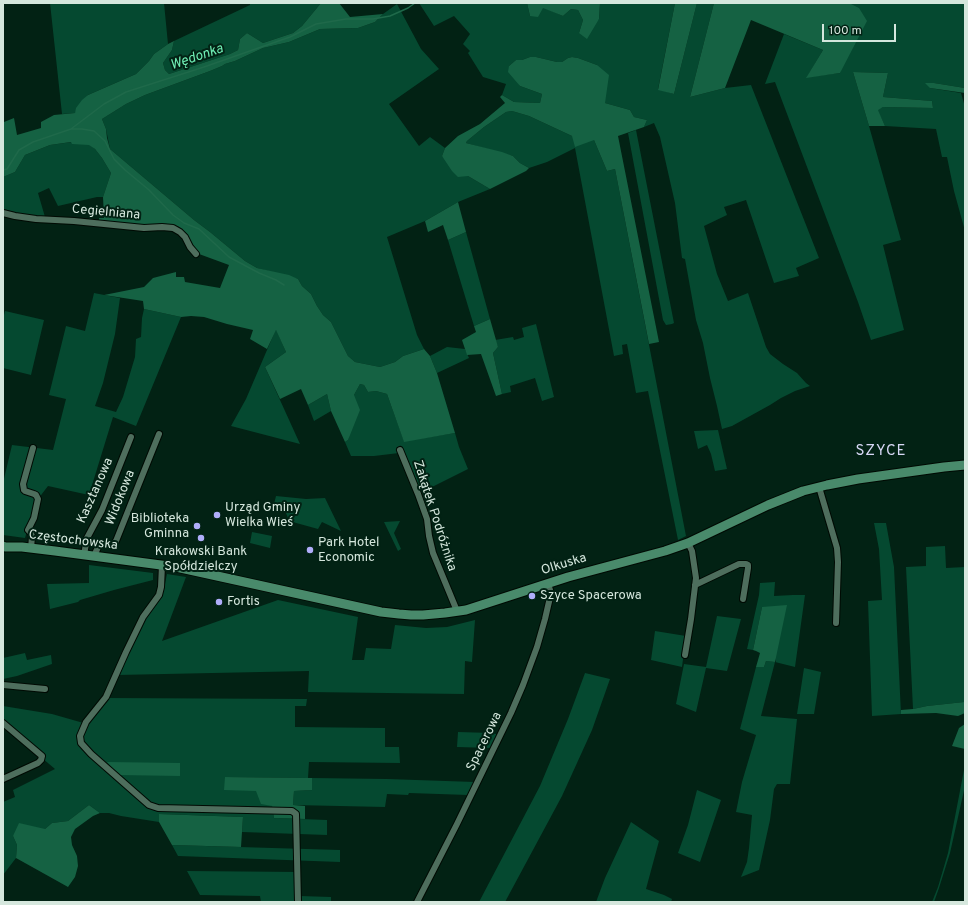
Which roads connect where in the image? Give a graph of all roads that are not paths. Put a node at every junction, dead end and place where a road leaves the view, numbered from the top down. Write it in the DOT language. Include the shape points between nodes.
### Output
graph roads {
  1 [pos="3,213"];
  2 [pos="196,254"];
  3 [pos="159,434"];
  4 [pos="131,437"];
  5 [pos="33,448"];
  6 [pos="400,450"];
  7 [pos="965,465"];
  8 [pos="819,487"];
  9 [pos="688,543"];
  10 [pos="4,547"];
  11 [pos="31,548"];
  12 [pos="89,555"];
  13 [pos="162,565"];
  14 [pos="548,584"];
  15 [pos="695,584"];
  16 [pos="743,598"];
  17 [pos="457,611"];
  18 [pos="836,623"];
  19 [pos="685,656"];
  20 [pos="3,685"];
  21 [pos="45,689"];
  22 [pos="3,723"];
  23 [pos="3,779"];
  24 [pos="298,902"];
  25 [pos="417,902"];
  1 -- 2 [label="street, Cegielniana" via="36,219 173,228 185,237"];
  3 -- 12 [label="street, Widokowa" via="116,541 110,545 99,545"];
  4 -- 12 [label="street, Kasztanowa" via="102,510 87,538"];
  5 -- 11 [label="street" via="23,484 25,491 36,495 38,499 34,518 28,530 31,533"];
  6 -- 17 [label="street, Zakątek Podróżnika" via="427,520 433,553"];
  7 -- 8 [label="main road, Olkuska" via="858,479"];
  8 -- 9 [label="main road, Olkuska" via="768,505"];
  8 -- 18 [label="street" via="837,548"];
  9 -- 14 [label="main road, Olkuska" via="568,576"];
  9 -- 15 [label="street" via="692,551"];
  10 -- 11 [label="main road, Częstochowska"];
  11 -- 12 [label="main road, Częstochowska"];
  12 -- 13 [label="main road, Częstochowska"];
  13 -- 17 [label="main road, Olkuska" via="381,612 423,615"];
  13 -- 24 [label="street" via="159,595 143,617 106,697 86,722 80,736 82,743 149,805 158,808 292,811 296,814"];
  14 -- 17 [label="main road, Olkuska"];
  14 -- 25 [label="street, Spacerowa" via="551,593 546,619 523,685 458,824"];
  15 -- 16 [label="street" via="744,563 748,568"];
  15 -- 19 [label="street"];
  20 -- 21 [label="street"];
  22 -- 23 [label="street" via="42,756 38,763"];
}
